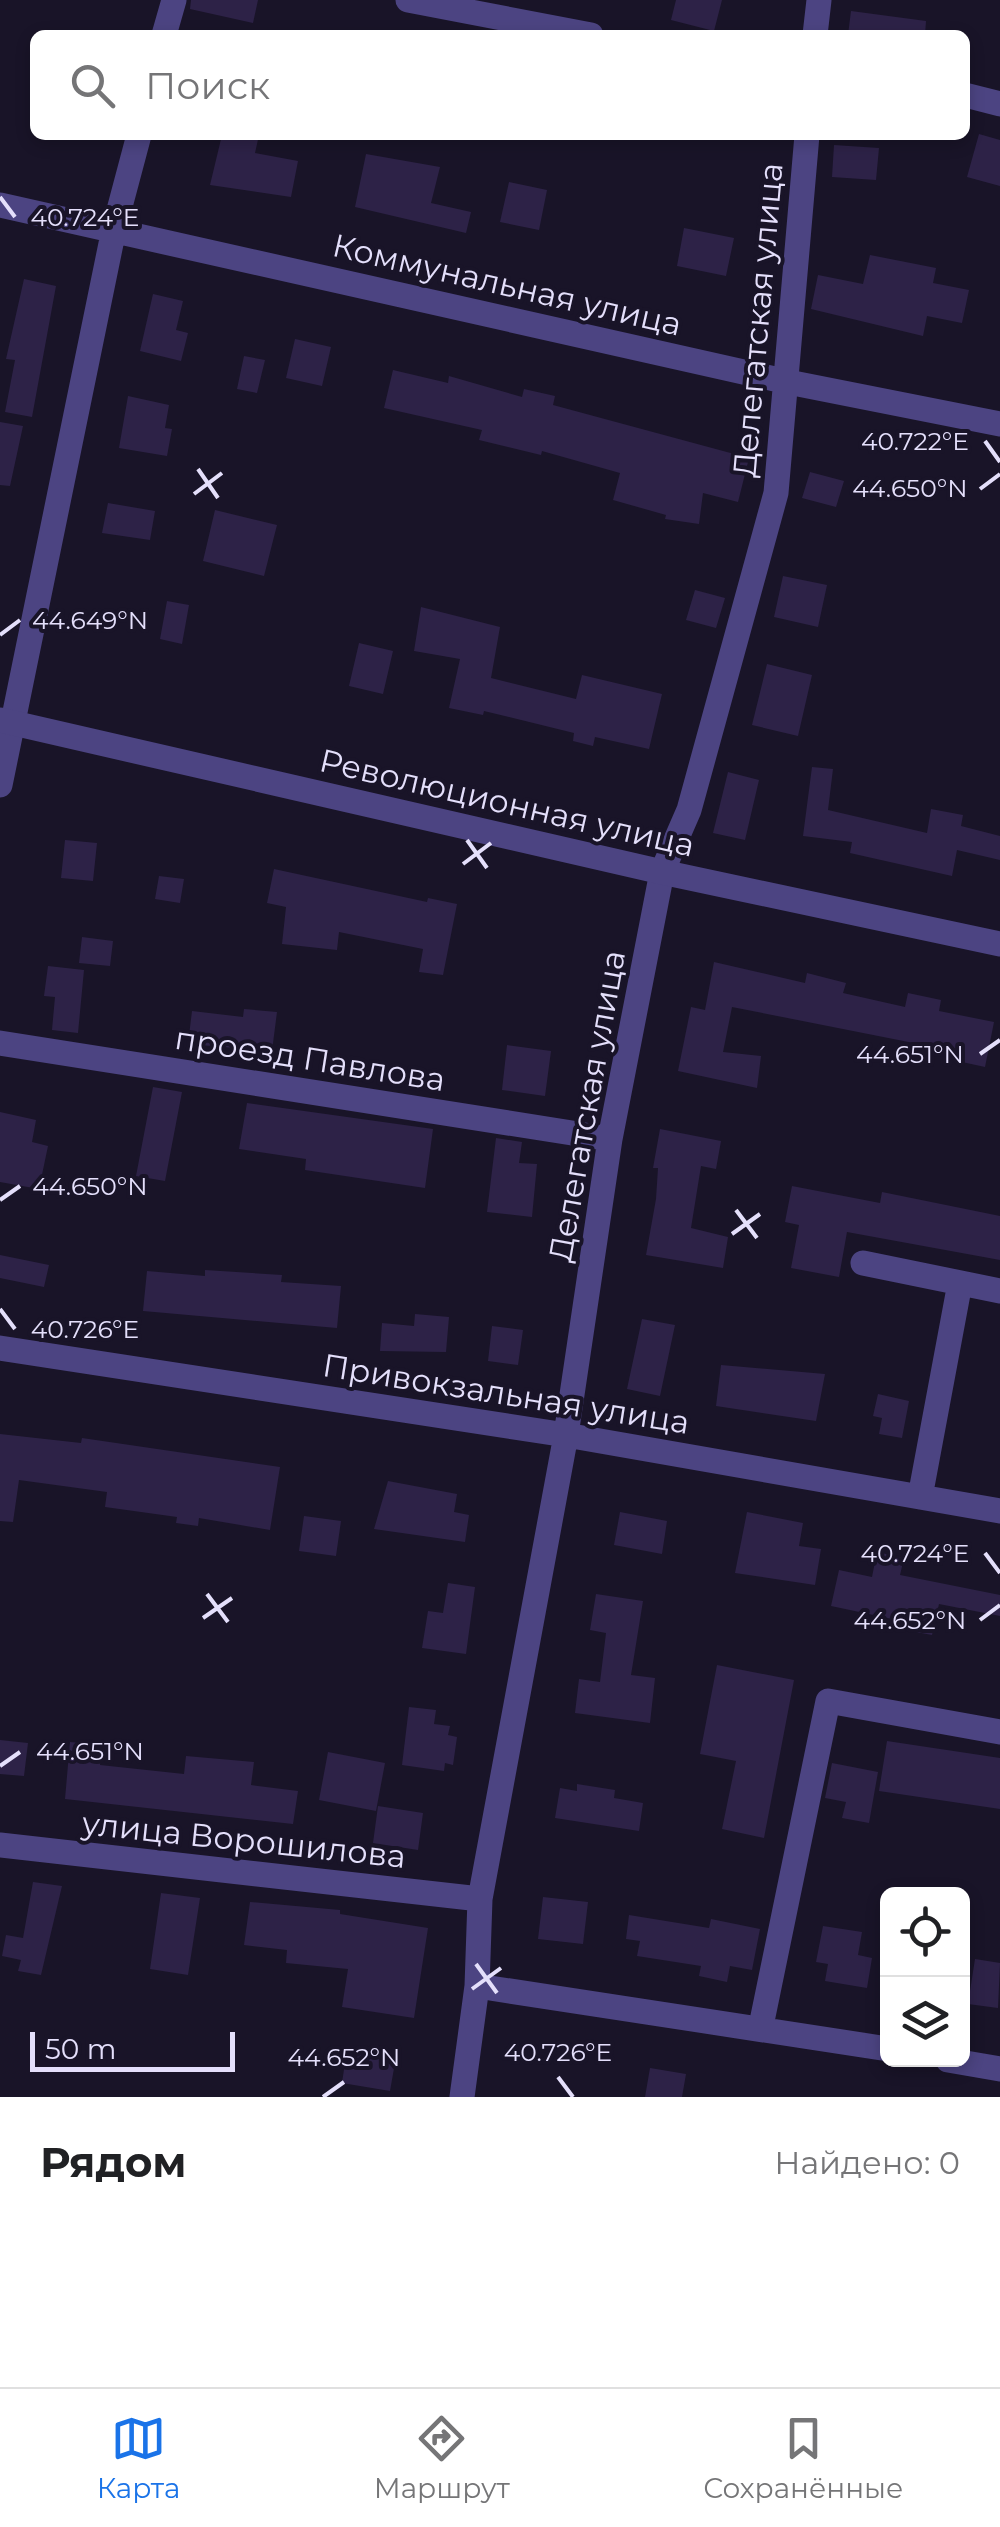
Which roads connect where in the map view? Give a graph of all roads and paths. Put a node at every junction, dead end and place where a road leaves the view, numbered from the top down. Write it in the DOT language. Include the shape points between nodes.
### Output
graph roads {
  1 [pos="174,0"];
  2 [pos="408,0"];
  3 [pos="820,0"];
  4 [pos="165,30"];
  5 [pos="565,30"];
  6 [pos="816,30"];
  7 [pos="970,96"];
  8 [pos="1000,104"];
  9 [pos="137,140"];
  10 [pos="807,140"];
  11 [pos="0,205"];
  12 [pos="114,228"];
  13 [pos="788,382"];
  14 [pos="1000,424"];
  15 [pos="5,721"];
  16 [pos="0,785"];
  17 [pos="662,872"];
  18 [pos="1000,944"];
  19 [pos="0,1042"];
  20 [pos="610,1140"];
  21 [pos="863,1263"];
  22 [pos="960,1283"];
  23 [pos="1000,1291"];
  24 [pos="0,1348"];
  25 [pos="566,1434"];
  26 [pos="920,1498"];
  27 [pos="1000,1511"];
  28 [pos="1000,1732"];
  29 [pos="0,1845"];
  30 [pos="480,1899"];
  31 [pos="477,1986"];
  32 [pos="761,2026"];
  33 [pos="880,2048"];
  34 [pos="970,2064"];
  35 [pos="1000,2069"];
  36 [pos="462,2097"];
  1 -- 4 [label="street"];
  2 -- 5 [label="street"];
  3 -- 6 [label="street"];
  7 -- 8 [label="street"];
  9 -- 12 [label="street"];
  10 -- 13 [label="street, Делегатская улица"];
  11 -- 12 [label="street, Коммунальная улица"];
  12 -- 13 [label="street, Коммунальная улица"];
  12 -- 15 [label="street"];
  13 -- 14 [label="street, Коммунальная улица"];
  13 -- 17 [label="street, Делегатская улица" via="776,493 689,810"];
  15 -- 16 [label="street"];
  15 -- 17 [label="street, Революционная улица"];
  17 -- 18 [label="street, Революционная улица"];
  17 -- 20 [label="street, Делегатская улица"];
  19 -- 20 [label="street, проезд Павлова"];
  20 -- 25 [label="street, Делегатская улица"];
  21 -- 22 [label="street"];
  22 -- 23 [label="street"];
  22 -- 26 [label="street"];
  24 -- 25 [label="street, Привокзальная улица"];
  25 -- 26 [label="street, Привокзальная улица"];
  25 -- 30 [label="street, Делегатская улица"];
  26 -- 27 [label="street, Привокзальная улица"];
  28 -- 32 [label="street" via="828,1702"];
  29 -- 30 [label="street, улица Ворошилова"];
  30 -- 31 [label="street, Делегатская улица"];
  31 -- 32 [label="street"];
  31 -- 36 [label="street, Делегатская улица"];
  32 -- 33 [label="street"];
  34 -- 35 [label="street"];
}
